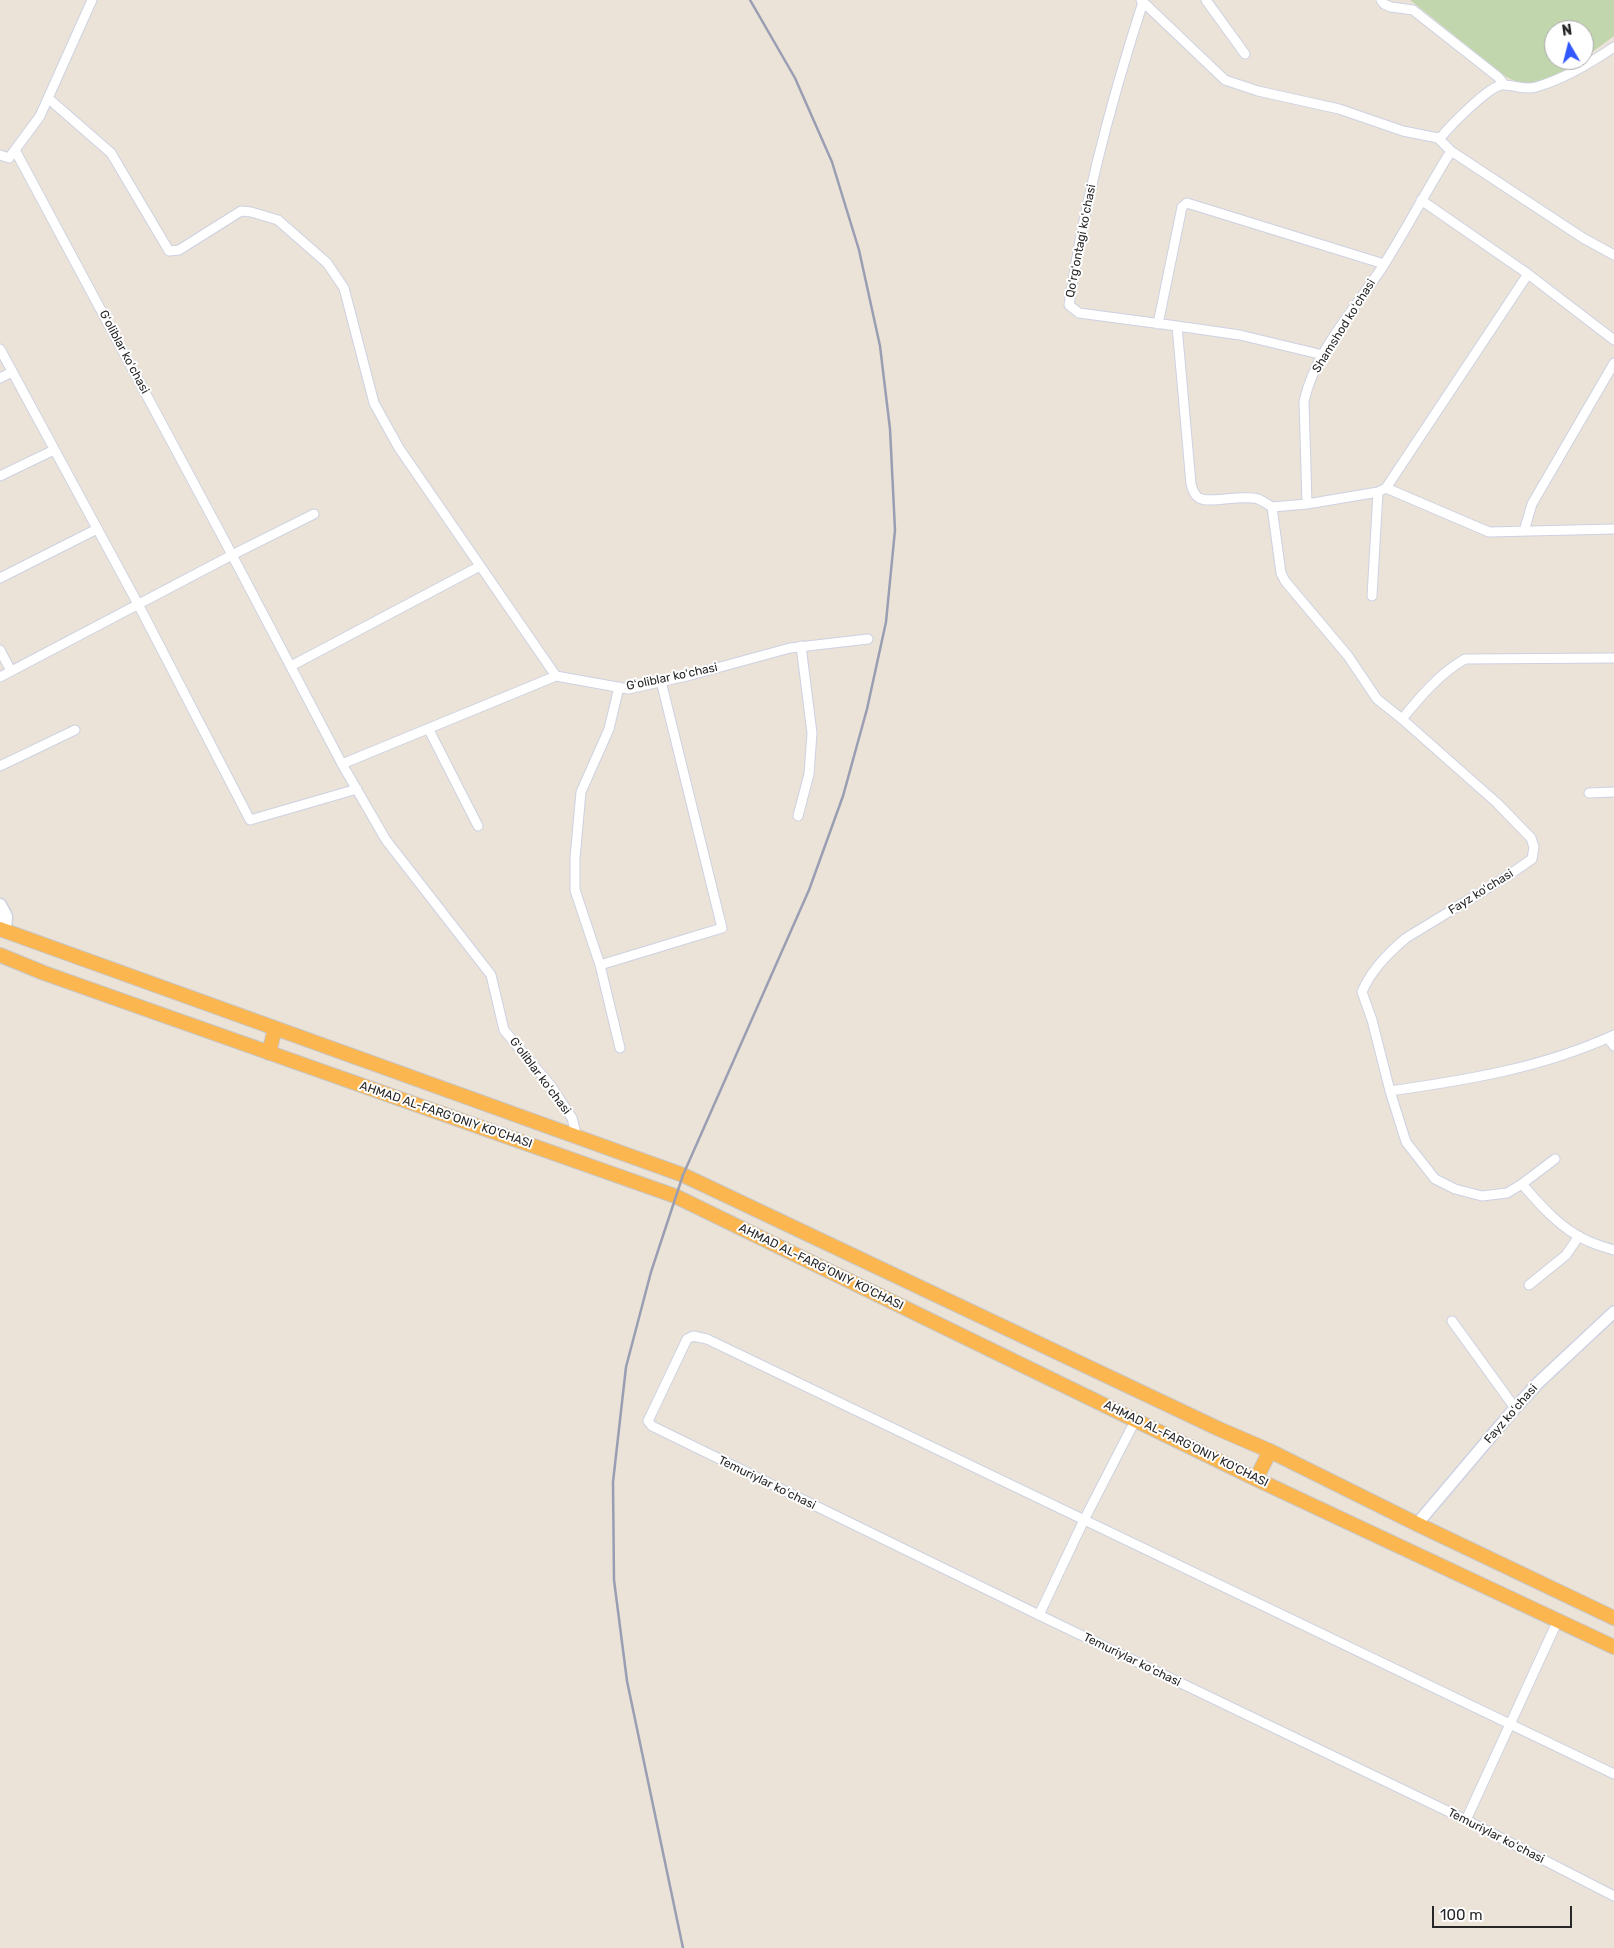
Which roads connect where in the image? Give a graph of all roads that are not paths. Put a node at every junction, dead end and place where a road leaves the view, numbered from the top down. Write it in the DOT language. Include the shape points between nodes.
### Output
graph roads {
  1 [pos="92,0"];
  2 [pos="1206,0"];
  3 [pos="1381,0"];
  4 [pos="1142,1"];
  5 [pos="1614,47"];
  6 [pos="1245,54"];
  7 [pos="1504,84"];
  8 [pos="49,100"];
  9 [pos="1438,138"];
  10 [pos="15,150"];
  11 [pos="1451,151"];
  12 [pos="0,155"];
  13 [pos="1421,200"];
  14 [pos="1614,255"];
  15 [pos="1384,264"];
  16 [pos="1528,274"];
  17 [pos="1158,324"];
  18 [pos="1177,326"];
  19 [pos="1614,340"];
  20 [pos="0,349"];
  21 [pos="1323,355"];
  22 [pos="1614,363"];
  23 [pos="12,372"];
  24 [pos="0,378"];
  25 [pos="54,450"];
  26 [pos="0,476"];
  27 [pos="1382,490"];
  28 [pos="1307,504"];
  29 [pos="1272,507"];
  30 [pos="314,514"];
  31 [pos="97,528"];
  32 [pos="1614,530"];
  33 [pos="1524,531"];
  34 [pos="232,555"];
  35 [pos="480,566"];
  36 [pos="0,578"];
  37 [pos="1372,596"];
  38 [pos="138,604"];
  39 [pos="868,640"];
  40 [pos="801,646"];
  41 [pos="0,650"];
  42 [pos="1614,658"];
  43 [pos="291,666"];
  44 [pos="11,671"];
  45 [pos="556,676"];
  46 [pos="0,677"];
  47 [pos="661,682"];
  48 [pos="619,687"];
  49 [pos="1402,719"];
  50 [pos="75,730"];
  51 [pos="429,730"];
  52 [pos="342,764"];
  53 [pos="0,766"];
  54 [pos="357,789"];
  55 [pos="1614,792"];
  56 [pos="1588,793"];
  57 [pos="798,816"];
  58 [pos="478,826"];
  59 [pos="0,904"];
  60 [pos="3,930"];
  61 [pos="0,955"];
  62 [pos="600,965"];
  63 [pos="275,1028"];
  64 [pos="1611,1037"];
  65 [pos="1614,1046"];
  66 [pos="620,1048"];
  67 [pos="269,1053"];
  68 [pos="1390,1091"];
  69 [pos="578,1138"];
  70 [pos="1555,1159"];
  71 [pos="1522,1184"];
  72 [pos="1579,1236"];
  73 [pos="1614,1250"];
  74 [pos="1529,1285"];
  75 [pos="1614,1312"];
  76 [pos="1452,1321"];
  77 [pos="1515,1408"];
  78 [pos="1136,1419"];
  79 [pos="1270,1451"];
  80 [pos="1256,1479"];
  81 [pos="1084,1520"];
  82 [pos="1417,1524"];
  83 [pos="1039,1615"];
  84 [pos="1614,1618"];
  85 [pos="1558,1620"];
  86 [pos="1614,1647"];
  87 [pos="1510,1725"];
  88 [pos="1614,1774"];
  89 [pos="1466,1820"];
  90 [pos="1614,1896"];
  1 -- 8 [label="street"];
  2 -- 6 [label="street"];
  3 -- 7 [label="street" via="1392,7 1412,10"];
  4 -- 9 [label="street" via="1225,80"];
  4 -- 17 [label="street, Qoʻrgʻontagi koʻchasi" via="1091,183 1069,305 1079,313"];
  5 -- 7 [label="street" via="1582,67 1534,88"];
  7 -- 9 [label="street" via="1466,111"];
  8 -- 10 [label="street"];
  8 -- 35 [label="street" via="111,153 169,251 179,250 241,212 251,212 278,220 327,263 344,288 374,403 399,448"];
  9 -- 11 [label="street"];
  10 -- 12 [label="street" via="9,158"];
  10 -- 34 [label="street, Gʻoliblar koʻchasi"];
  11 -- 13 [label="street, Shamshod koʻchasi"];
  11 -- 14 [label="street"];
  13 -- 15 [label="street, Shamshod koʻchasi"];
  13 -- 16 [label="street"];
  15 -- 17 [label="street" via="1187,203 1182,207"];
  15 -- 21 [label="street, Shamshod koʻchasi"];
  16 -- 19 [label="street"];
  16 -- 27 [label="street"];
  17 -- 18 [label="street, Qoʻrgʻontagi koʻchasi"];
  18 -- 21 [label="street, Qoʻrgʻontagi koʻchasi" via="1240,335"];
  18 -- 29 [label="street" via="1190,484 1194,493 1206,499 1258,499"];
  20 -- 23 [label="street"];
  21 -- 28 [label="street, Shamshod koʻchasi" via="1304,401"];
  22 -- 33 [label="street" via="1532,504"];
  23 -- 24 [label="street"];
  23 -- 25 [label="street"];
  25 -- 26 [label="street"];
  25 -- 31 [label="street"];
  27 -- 28 [label="street"];
  27 -- 33 [label="street" via="1489,532"];
  27 -- 37 [label="street"];
  28 -- 29 [label="street"];
  29 -- 49 [label="street, Fayz koʻchasi" via="1281,572 1286,581 1348,656 1377,699"];
  30 -- 34 [label="street"];
  31 -- 36 [label="street"];
  31 -- 38 [label="street"];
  32 -- 33 [label="street"];
  34 -- 38 [label="street"];
  34 -- 43 [label="street, Gʻoliblar koʻchasi"];
  35 -- 43 [label="street"];
  35 -- 45 [label="street"];
  38 -- 44 [label="street"];
  38 -- 54 [label="street" via="250,820"];
  39 -- 40 [label="street, Gʻoliblar koʻchasi"];
  40 -- 47 [label="street, Gʻoliblar koʻchasi"];
  40 -- 57 [label="street" via="812,733 809,774"];
  41 -- 44 [label="street"];
  42 -- 49 [label="street" via="1465,659 1452,666"];
  43 -- 52 [label="street, Gʻoliblar koʻchasi"];
  44 -- 46 [label="street"];
  45 -- 48 [label="street, Gʻoliblar koʻchasi"];
  45 -- 51 [label="street"];
  47 -- 48 [label="street, Gʻoliblar koʻchasi" via="628,689"];
  47 -- 62 [label="street" via="722,928"];
  48 -- 62 [label="street" via="610,729 581,792 575,858 575,890"];
  49 -- 68 [label="street, Fayz koʻchasi" via="1497,803 1531,838 1534,846 1532,859 1406,938 1391,950 1368,978 1362,992"];
  50 -- 53 [label="street"];
  51 -- 52 [label="street"];
  51 -- 58 [label="street"];
  52 -- 54 [label="street, Gʻoliblar koʻchasi"];
  54 -- 69 [label="street, Gʻoliblar koʻchasi" via="386,840 491,975 504,1030 572,1118"];
  55 -- 56 [label="street"];
  59 -- 60 [label="main road" via="6,916"];
  60 -- 63 [label="highway, AHMAD AL-FARG'ONIY KO'CHASI"];
  61 -- 67 [label="highway, AHMAD AL-FARG'ONIY KO'CHASI"];
  62 -- 66 [label="street"];
  63 -- 67 [label="highway"];
  63 -- 69 [label="highway, AHMAD AL-FARG'ONIY KO'CHASI"];
  64 -- 65 [label="street"];
  64 -- 68 [label="street" via="1511,1071"];
  67 -- 78 [label="highway, AHMAD AL-FARG'ONIY KO'CHASI" via="675,1196"];
  68 -- 71 [label="street, Fayz koʻchasi" via="1406,1142 1435,1178 1456,1189 1482,1196 1507,1193"];
  69 -- 79 [label="highway, AHMAD AL-FARG'ONIY KO'CHASI" via="683,1175"];
  70 -- 71 [label="street, Fayz koʻchasi"];
  71 -- 72 [label="street" via="1541,1206"];
  72 -- 73 [label="street"];
  72 -- 74 [label="street" via="1566,1255"];
  75 -- 77 [label="street, Fayz koʻchasi"];
  76 -- 77 [label="street"];
  77 -- 82 [label="street, Fayz koʻchasi"];
  78 -- 80 [label="highway, AHMAD AL-FARG'ONIY KO'CHASI"];
  78 -- 81 [label="street"];
  79 -- 80 [label="highway"];
  79 -- 82 [label="highway, AHMAD AL-FARG'ONIY KO'CHASI"];
  80 -- 85 [label="highway, AHMAD AL-FARG'ONIY KO'CHASI"];
  81 -- 83 [label="street"];
  81 -- 83 [label="street, Temuriylar koʻchasi" via="708,1340 693,1336 687,1339 648,1421"];
  81 -- 87 [label="street"];
  82 -- 84 [label="highway, AHMAD AL-FARG'ONIY KO'CHASI"];
  83 -- 89 [label="street, Temuriylar koʻchasi"];
  85 -- 86 [label="highway, AHMAD AL-FARG'ONIY KO'CHASI"];
  85 -- 87 [label="street"];
  87 -- 88 [label="street"];
  87 -- 89 [label="street"];
  89 -- 90 [label="street, Temuriylar koʻchasi"];
}
